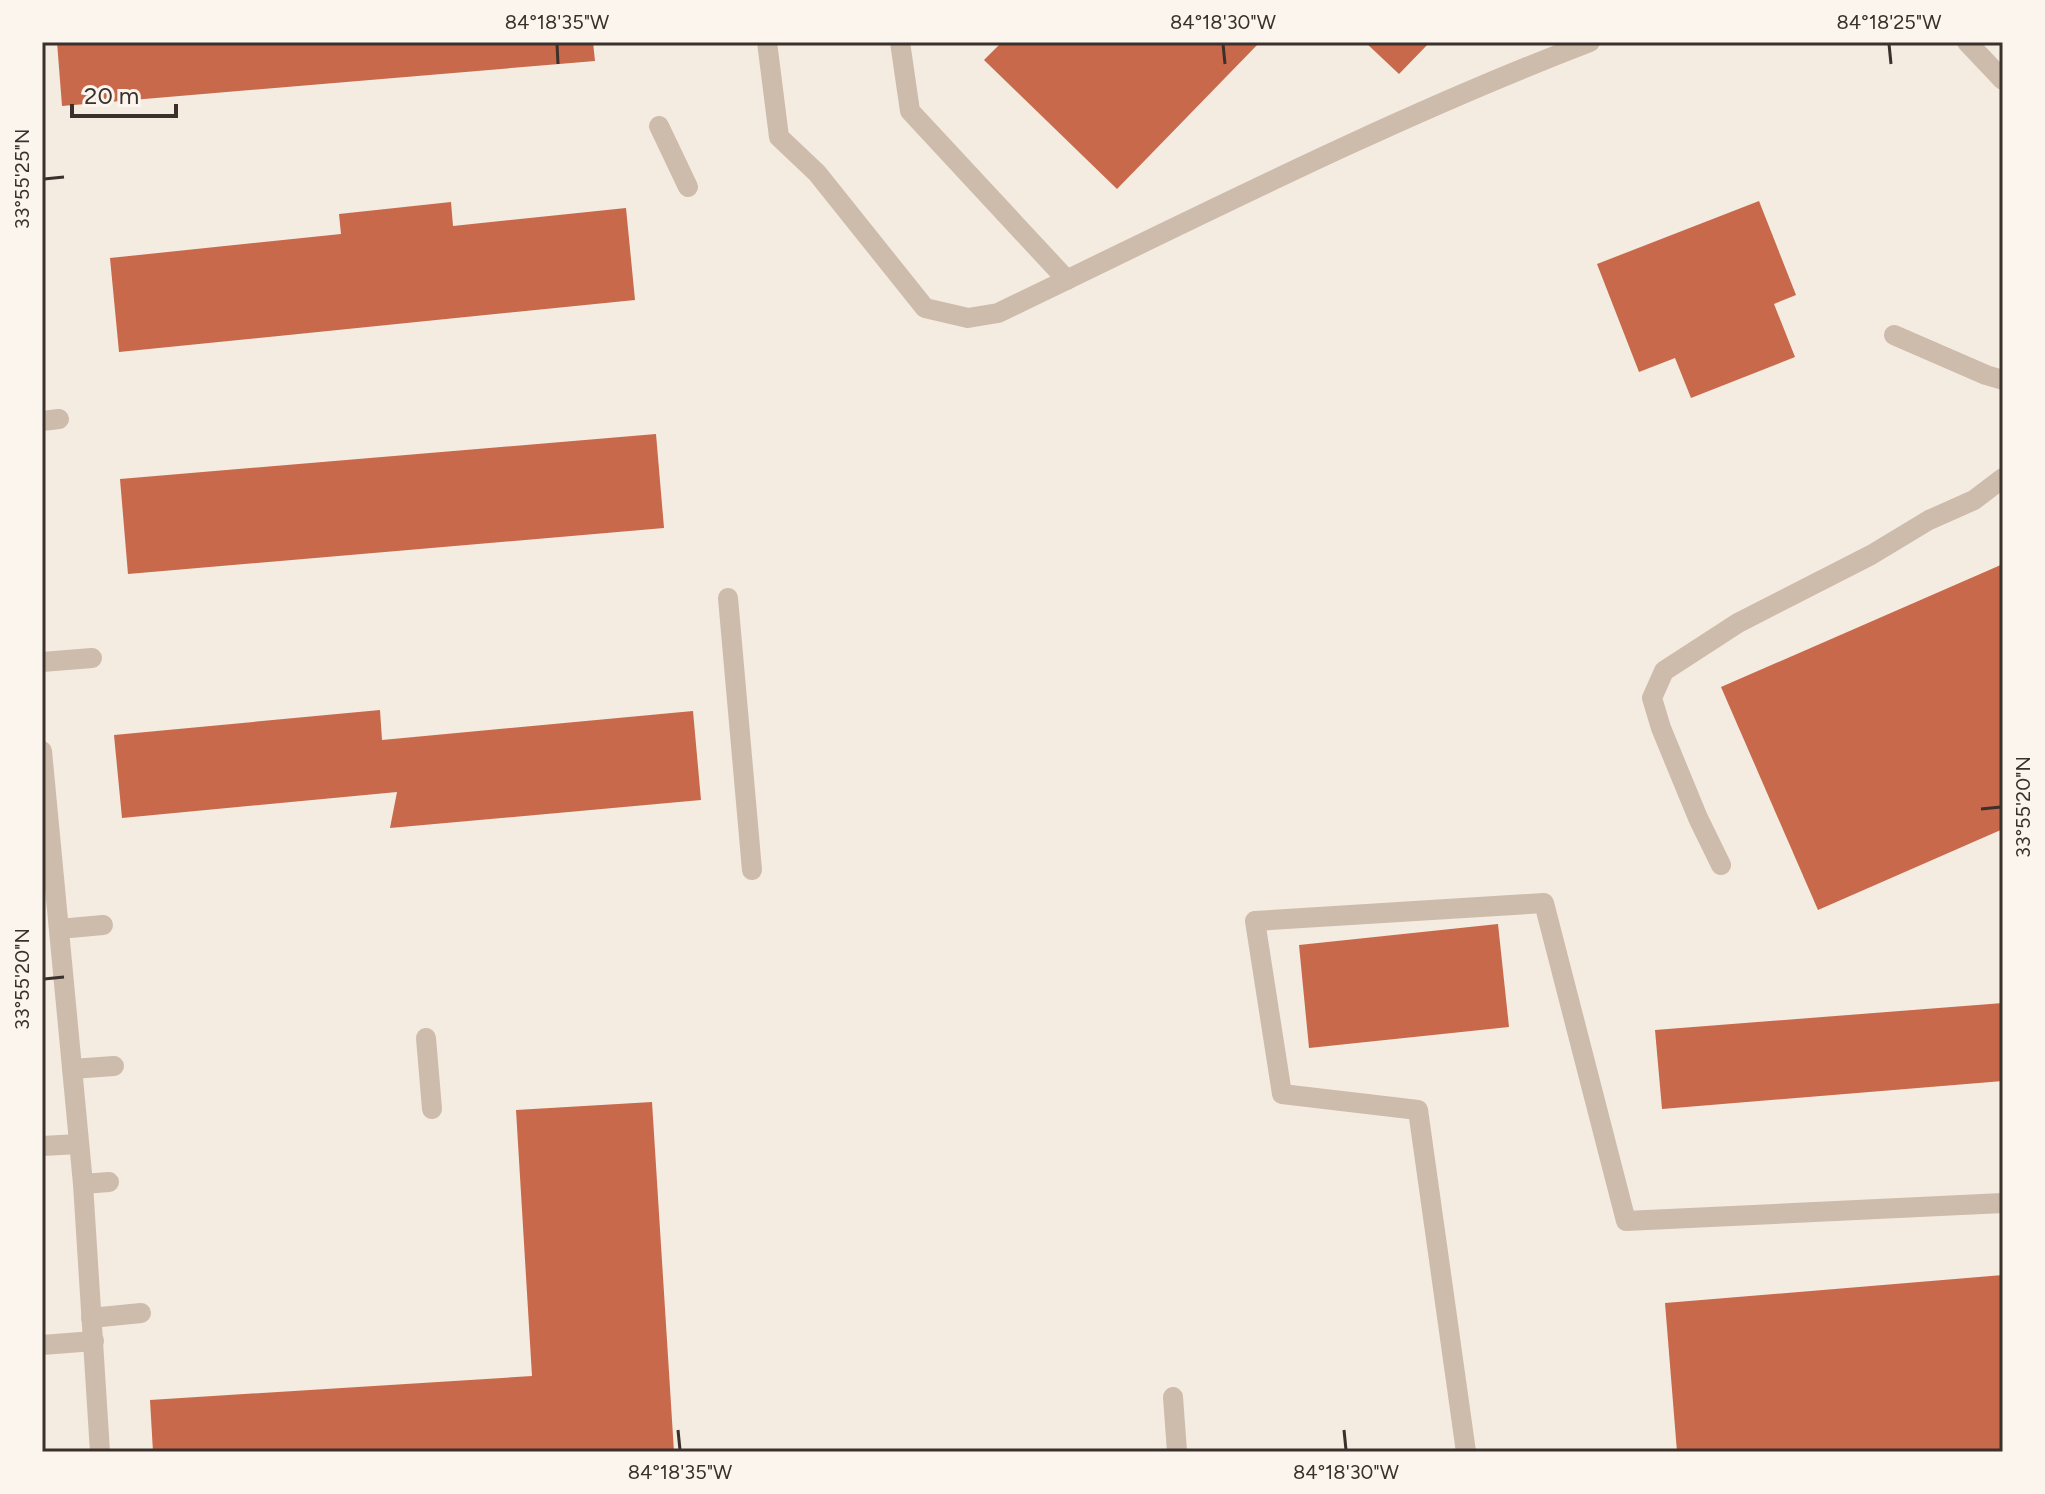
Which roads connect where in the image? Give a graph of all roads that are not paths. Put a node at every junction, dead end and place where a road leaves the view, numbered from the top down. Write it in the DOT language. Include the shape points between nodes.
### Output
graph roads {
  1 [pos="767,42"];
  2 [pos="900,42"];
  3 [pos="1590,42"];
  4 [pos="1967,42"];
  5 [pos="2003,80"];
  6 [pos="659,126"];
  7 [pos="688,187"];
  8 [pos="1067,280"];
  9 [pos="1894,335"];
  10 [pos="2003,380"];
  11 [pos="2003,478"];
  12 [pos="728,598"];
  13 [pos="92,658"];
  14 [pos="42,662"];
  15 [pos="42,751"];
  16 [pos="44,800"];
  17 [pos="1721,865"];
  18 [pos="752,870"];
  19 [pos="103,925"];
  20 [pos="59,929"];
  21 [pos="426,1038"];
  22 [pos="114,1066"];
  23 [pos="72,1069"];
  24 [pos="432,1109"];
  25 [pos="79,1144"];
  26 [pos="42,1146"];
  27 [pos="109,1182"];
  28 [pos="83,1184"];
  29 [pos="2003,1203"];
  30 [pos="141,1313"];
  31 [pos="91,1318"];
  32 [pos="94,1341"];
  33 [pos="42,1345"];
  34 [pos="1173,1397"];
  35 [pos="100,1452"];
  36 [pos="1177,1452"];
  37 [pos="1466,1452"];
  1 -- 8 [label="street" via="779,137 817,173 925,308 968,318 998,313"];
  2 -- 8 [label="street" via="910,111"];
  3 -- 8 [label="street" via="1334,149"];
  4 -- 5 [label="street"];
  6 -- 7 [label="street"];
  9 -- 10 [label="street"];
  11 -- 17 [label="street" via="1974,500 1738,623 1664,671 1652,698"];
  12 -- 18 [label="street"];
  13 -- 14 [label="street"];
  15 -- 16 [label="street"];
  16 -- 20 [label="street"];
  19 -- 20 [label="street"];
  20 -- 23 [label="street"];
  21 -- 24 [label="street"];
  22 -- 23 [label="street"];
  23 -- 25 [label="street"];
  25 -- 26 [label="street"];
  25 -- 28 [label="street"];
  27 -- 28 [label="street"];
  28 -- 31 [label="street"];
  29 -- 37 [label="street" via="1626,1221 1544,903 1255,921 1282,1094 1418,1110"];
  30 -- 31 [label="street"];
  31 -- 32 [label="street"];
  32 -- 33 [label="street"];
  32 -- 35 [label="street"];
  34 -- 36 [label="street"];
}
